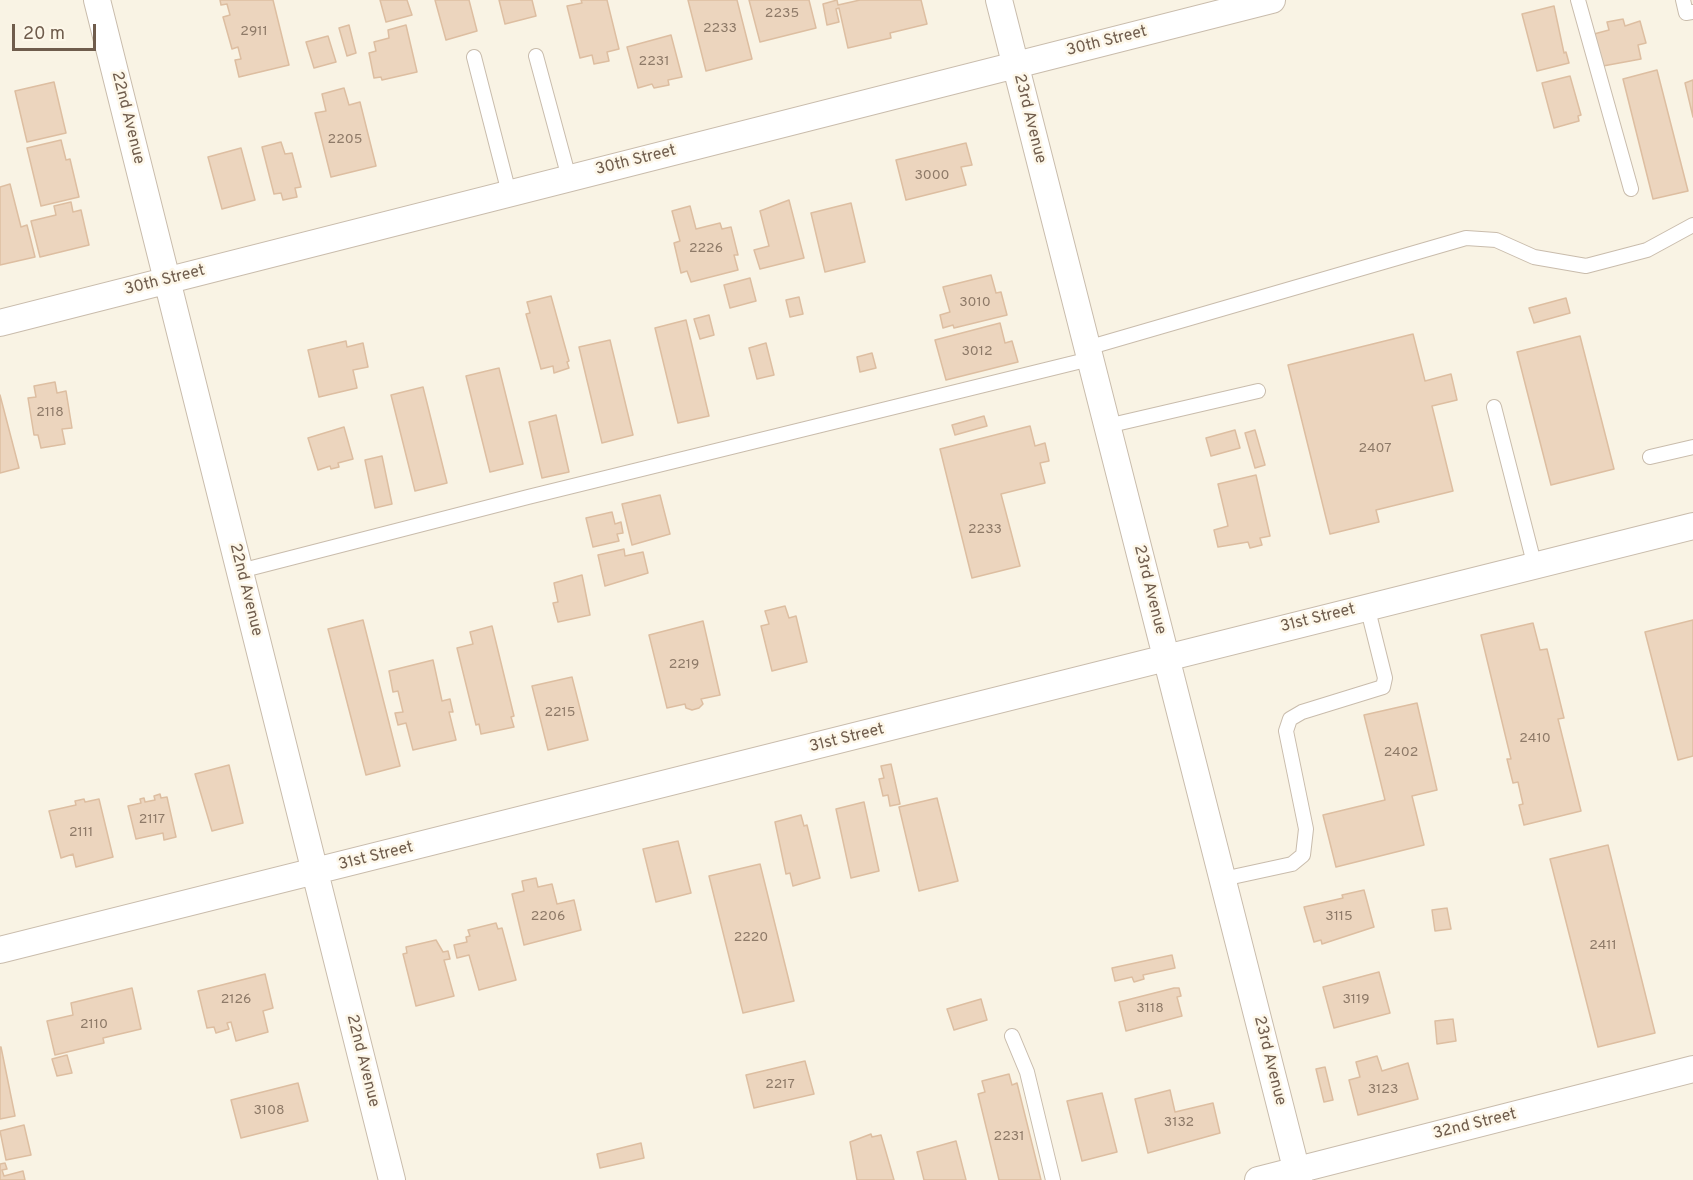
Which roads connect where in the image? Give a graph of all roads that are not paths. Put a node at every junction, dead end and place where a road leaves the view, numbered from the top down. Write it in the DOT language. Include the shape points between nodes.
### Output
graph roads {
  1 [pos="97,0"];
  2 [pos="999,0"];
  3 [pos="1272,0"];
  4 [pos="1578,0"];
  5 [pos="1683,0"];
  6 [pos="1693,12"];
  7 [pos="536,56"];
  8 [pos="474,57"];
  9 [pos="1016,65"];
  10 [pos="569,178"];
  11 [pos="1631,189"];
  12 [pos="509,193"];
  13 [pos="1693,225"];
  14 [pos="167,280"];
  15 [pos="0,323"];
  16 [pos="1089,354"];
  17 [pos="1258,391"];
  18 [pos="1494,407"];
  19 [pos="1107,426"];
  20 [pos="1693,447"];
  21 [pos="1650,457"];
  22 [pos="1693,526"];
  23 [pos="1534,563"];
  24 [pos="240,571"];
  25 [pos="1367,606"];
  26 [pos="1167,659"];
  27 [pos="315,872"];
  28 [pos="1223,879"];
  29 [pos="0,950"];
  30 [pos="1012,1036"];
  31 [pos="1693,1069"];
  32 [pos="1298,1175"];
  33 [pos="392,1180"];
  34 [pos="1053,1180"];
  35 [pos="1258,1180"];
  1 -- 14 [label="street, 22nd Avenue"];
  2 -- 9 [label="street, 23rd Avenue"];
  3 -- 9 [label="street, 30th Street"];
  4 -- 11 [label="lane"];
  5 -- 6 [label="lane" via="1686,13"];
  7 -- 10 [label="lane"];
  8 -- 12 [label="lane"];
  9 -- 10 [label="street, 30th Street"];
  9 -- 16 [label="street, 23rd Avenue"];
  10 -- 12 [label="street, 30th Street"];
  12 -- 14 [label="street, 30th Street"];
  13 -- 16 [label="lane" via="1647,250 1586,266 1534,257 1496,240 1466,238"];
  14 -- 15 [label="street, 30th Street"];
  14 -- 24 [label="street, 22nd Avenue"];
  16 -- 19 [label="street, 23rd Avenue"];
  16 -- 24 [label="lane"];
  17 -- 19 [label="lane"];
  18 -- 23 [label="lane"];
  19 -- 26 [label="street, 23rd Avenue"];
  20 -- 21 [label="lane"];
  22 -- 23 [label="street, 31st Street"];
  23 -- 25 [label="street, 31st Street"];
  24 -- 27 [label="street, 22nd Avenue"];
  25 -- 26 [label="street, 31st Street"];
  25 -- 28 [label="lane" via="1385,678 1383,687 1302,711 1290,719 1286,731 1306,829 1303,855 1292,864"];
  26 -- 27 [label="street, 31st Street"];
  26 -- 28 [label="street, 23rd Avenue"];
  27 -- 29 [label="street, 31st Street"];
  27 -- 33 [label="street, 22nd Avenue"];
  28 -- 32 [label="street, 23rd Avenue"];
  30 -- 34 [label="lane" via="1027,1072"];
  31 -- 32 [label="street, 32nd Street"];
  32 -- 35 [label="street, 32nd Street"];
}
